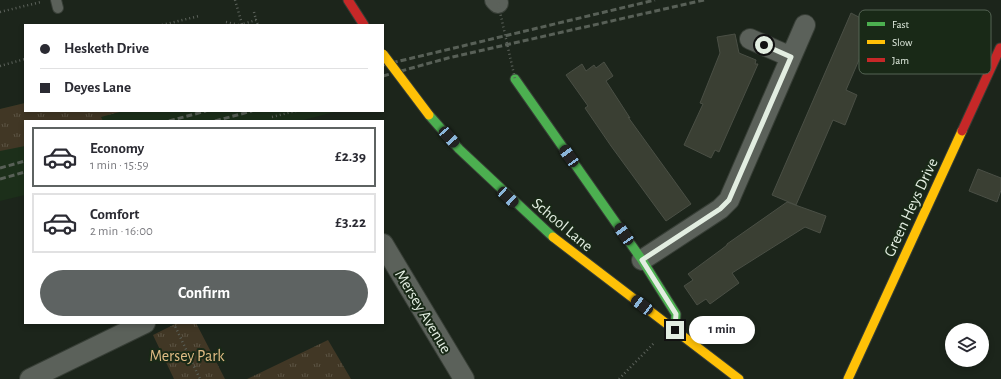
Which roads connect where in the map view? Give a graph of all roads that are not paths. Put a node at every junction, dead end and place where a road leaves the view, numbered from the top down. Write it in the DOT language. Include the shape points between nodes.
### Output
graph roads {
  1 [pos="348,0"];
  2 [pos="363,24"];
  3 [pos="805,25"];
  4 [pos="750,39"];
  5 [pos="1000,48"];
  6 [pos="384,55"];
  7 [pos="791,57"];
  8 [pos="991,68"];
  9 [pos="988,74"];
  10 [pos="515,79"];
  11 [pos="384,246"];
  12 [pos="642,260"];
  13 [pos="142,324"];
  14 [pos="675,330"];
  15 [pos="30,379"];
  16 [pos="464,379"];
  17 [pos="739,379"];
  18 [pos="848,379"];
  1 -- 2 [label="street"];
  3 -- 7 [label="street"];
  4 -- 7 [label="street"];
  5 -- 8 [label="street, Green Heys Drive"];
  6 -- 14 [label="street, School Lane, bridge" via="459,149 547,232"];
  7 -- 12 [label="street" via="729,200 720,209"];
  9 -- 18 [label="street, Green Heys Drive"];
  10 -- 12 [label="street"];
  11 -- 16 [label="street, Mersey Avenue"];
  12 -- 14 [label="street" via="676,314"];
  13 -- 15 [label="street"];
  14 -- 17 [label="street, School Lane"];
}
